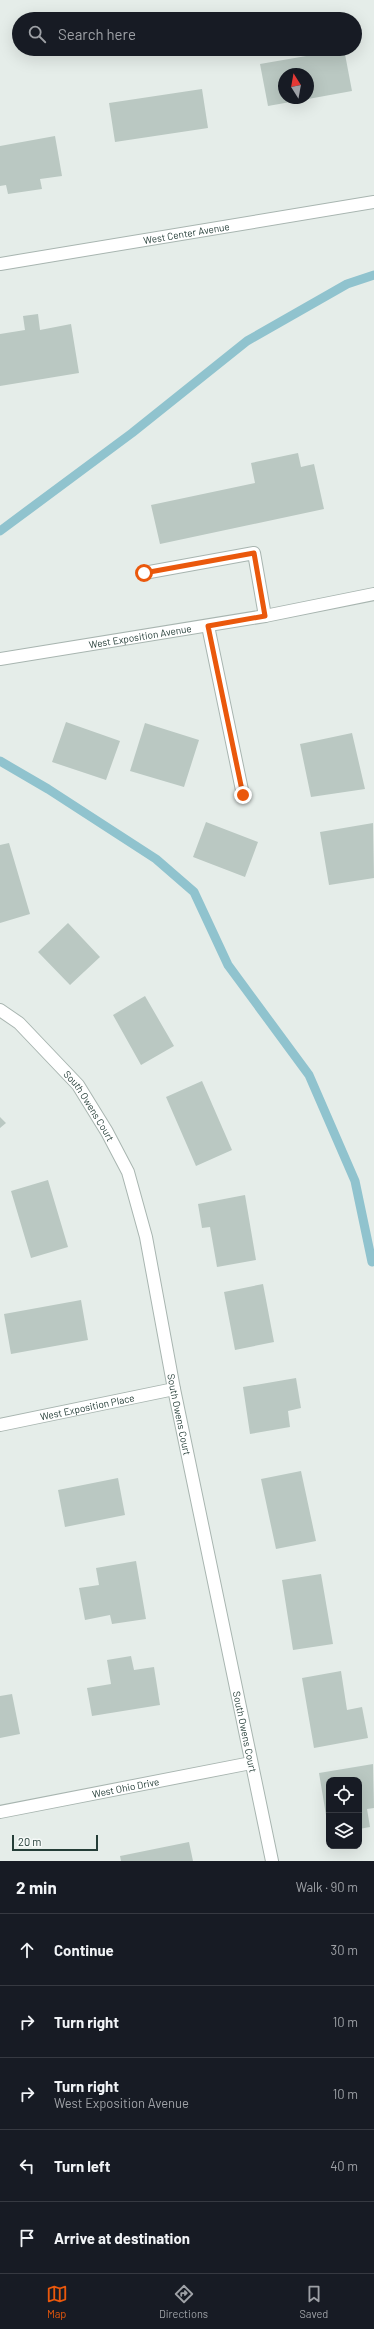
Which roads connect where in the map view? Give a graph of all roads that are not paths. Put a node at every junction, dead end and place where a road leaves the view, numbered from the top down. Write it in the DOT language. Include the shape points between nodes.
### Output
graph roads {
  1 [pos="374,202"];
  2 [pos="0,264"];
  3 [pos="144,573"];
  4 [pos="374,594"];
  5 [pos="265,616"];
  6 [pos="208,626"];
  7 [pos="0,659"];
  8 [pos="243,795"];
  9 [pos="0,1010"];
  10 [pos="174,1389"];
  11 [pos="0,1425"];
  12 [pos="251,1763"];
  13 [pos="0,1812"];
  14 [pos="272,1861"];
  1 -- 2 [label="street, West Center Avenue"];
  3 -- 5 [label="street" via="254,553"];
  4 -- 5 [label="street, West Exposition Avenue"];
  5 -- 6 [label="street, West Exposition Avenue"];
  6 -- 7 [label="street, West Exposition Avenue"];
  6 -- 8 [label="street"];
  9 -- 10 [label="street, South Owens Court" via="19,1023 78,1085 108,1132 128,1172 146,1237"];
  10 -- 11 [label="street, West Exposition Place"];
  10 -- 12 [label="street, South Owens Court"];
  12 -- 13 [label="street, West Ohio Drive"];
  12 -- 14 [label="street, South Owens Court"];
}
